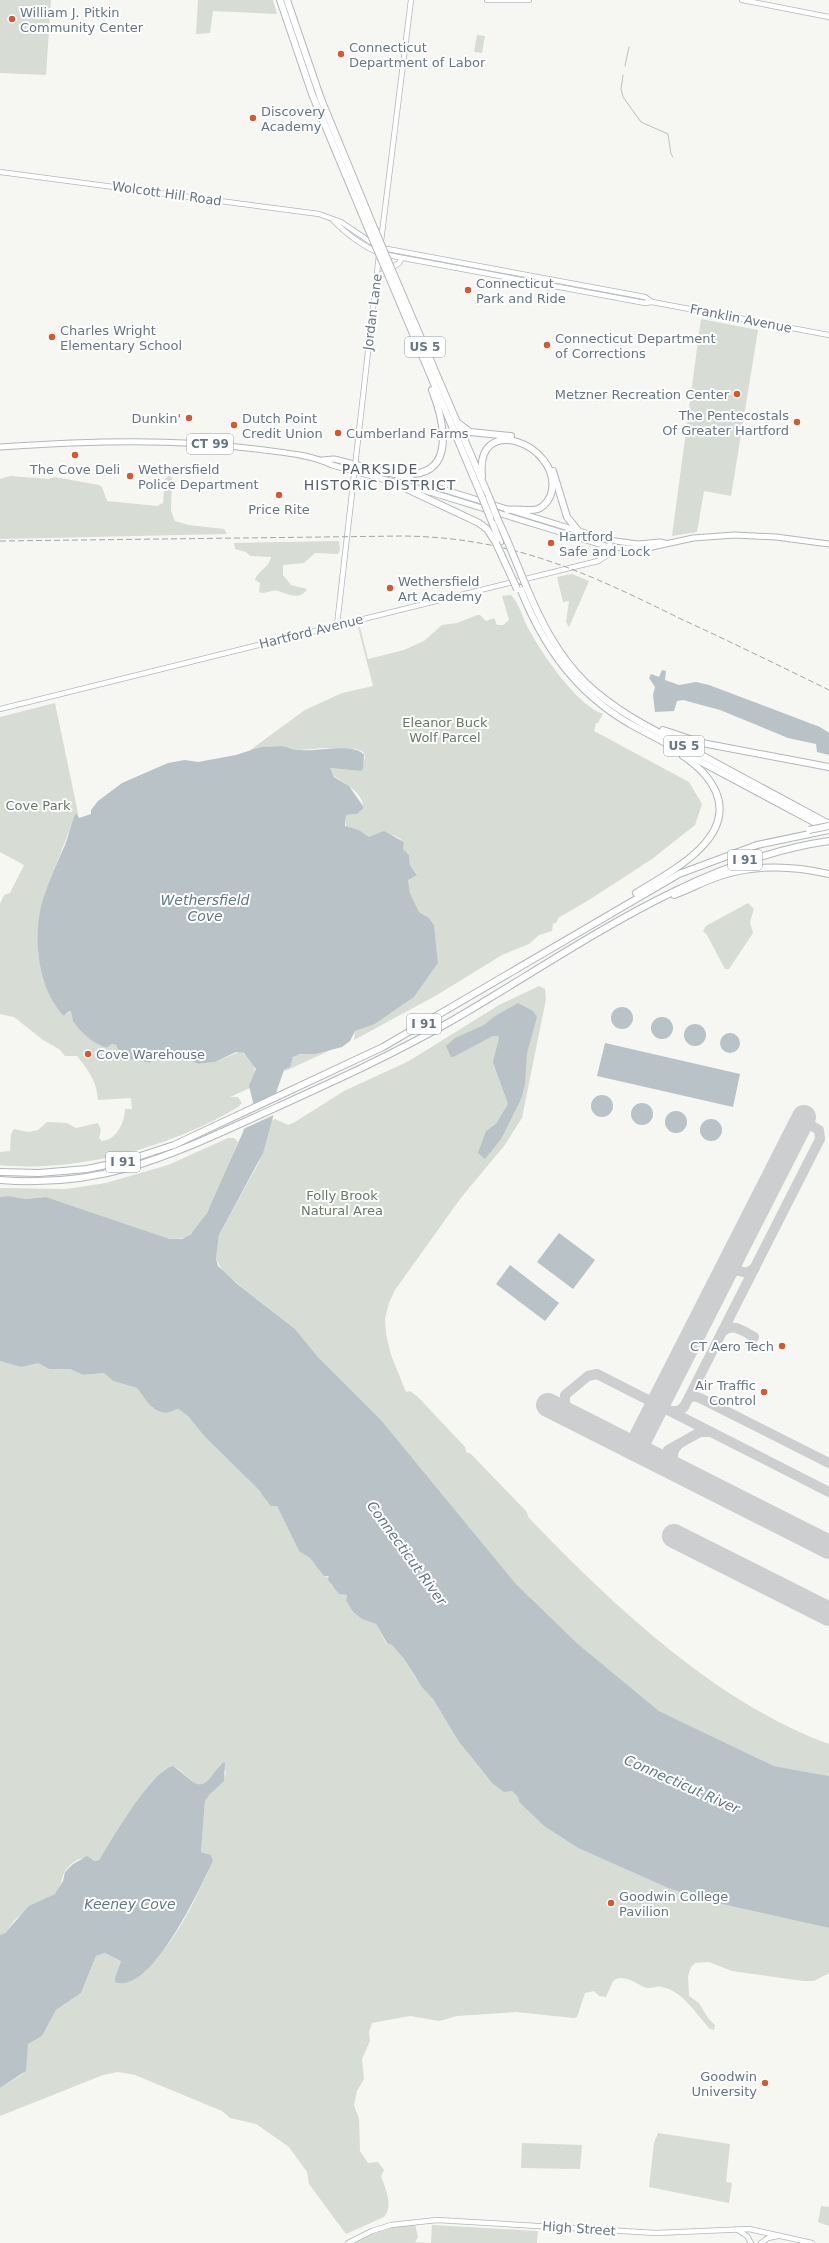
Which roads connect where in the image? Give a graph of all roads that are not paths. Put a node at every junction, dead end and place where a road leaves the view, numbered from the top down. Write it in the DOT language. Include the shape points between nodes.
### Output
graph roads {
  1 [pos="280,0"];
  2 [pos="286,0"];
  3 [pos="412,0"];
  4 [pos="487,0"];
  5 [pos="529,0"];
  6 [pos="742,0"];
  7 [pos="829,17"];
  8 [pos="0,172"];
  9 [pos="383,223"];
  10 [pos="369,225"];
  11 [pos="346,229"];
  12 [pos="358,234"];
  13 [pos="380,247"];
  14 [pos="379,253"];
  15 [pos="402,258"];
  16 [pos="391,276"];
  17 [pos="376,280"];
  18 [pos="652,302"];
  19 [pos="829,335"];
  20 [pos="436,396"];
  21 [pos="456,420"];
  22 [pos="0,447"];
  23 [pos="322,460"];
  24 [pos="354,464"];
  25 [pos="354,471"];
  26 [pos="389,473"];
  27 [pos="392,482"];
  28 [pos="483,484"];
  29 [pos="507,510"];
  30 [pos="583,533"];
  31 [pos="584,540"];
  32 [pos="501,541"];
  33 [pos="611,541"];
  34 [pos="665,543"];
  35 [pos="829,544"];
  36 [pos="609,547"];
  37 [pos="521,588"];
  38 [pos="337,625"];
  39 [pos="568,664"];
  40 [pos="0,709"];
  41 [pos="650,734"];
  42 [pos="829,767"];
  43 [pos="829,825"];
  44 [pos="829,830"];
  45 [pos="811,832"];
  46 [pos="829,841"];
  47 [pos="829,874"];
  48 [pos="656,901"];
  49 [pos="616,910"];
  50 [pos="0,1172"];
  51 [pos="0,1180"];
  52 [pos="736,2229"];
  53 [pos="782,2236"];
  54 [pos="348,2243"];
  55 [pos="751,2243"];
  56 [pos="761,2243"];
  57 [pos="812,2243"];
  1 -- 10 [label="highway, US 5" via="315,100"];
  2 -- 10 [label="highway, US 5"];
  3 -- 9 [label="main road, Jordan Lane"];
  4 -- 5 [label="main road"];
  6 -- 7 [label="main road"];
  8 -- 11 [label="main road, Wolcott Hill Road" via="309,213 333,220"];
  9 -- 12 [label="main road" via="372,233"];
  9 -- 13 [label="main road, Jordan Lane"];
  10 -- 16 [label="highway, US 5, bridge"];
  11 -- 12 [label="main road, Wolcott Hill Road"];
  11 -- 14 [label="main road, Wolcott Hill Road"];
  12 -- 13 [label="main road, Wolcott Hill Road"];
  13 -- 14 [label="main road, Jordan Lane"];
  13 -- 18 [label="main road, Wolcott Hill Road" via="645,297"];
  14 -- 15 [label="main road, Wolcott Hill Road"];
  14 -- 17 [label="main road, Jordan Lane"];
  15 -- 17 [label="main road" via="381,273"];
  15 -- 18 [label="main road, Wolcott Hill Road" via="645,303"];
  16 -- 20 [label="highway, US 5"];
  16 -- 21 [label="highway, US 5"];
  17 -- 24 [label="main road, Jordan Lane"];
  18 -- 19 [label="main road, Franklin Avenue"];
  20 -- 26 [label="highway" via="443,437 438,460 422,473"];
  20 -- 32 [label="highway, US 5, bridge"];
  21 -- 28 [label="highway, US 5"];
  21 -- 30 [label="highway" via="469,431 517,438 539,450 552,469 568,519"];
  22 -- 23 [label="main road, CT 99" via="108,441 181,442 261,450"];
  23 -- 24 [label="main road, CT 99"];
  23 -- 25 [label="main road, CT 99" via="332,466"];
  24 -- 25 [label="main road, Jordan Lane"];
  24 -- 26 [label="main road, CT 99"];
  25 -- 27 [label="main road, CT 99"];
  25 -- 38 [label="main road, Jordan Lane"];
  26 -- 29 [label="main road, CT 99"];
  27 -- 31 [label="main road, CT 99"];
  27 -- 32 [label="highway" via="479,523"];
  28 -- 29 [label="highway" via="483,457 493,443 503,440 514,441 538,454 551,478 552,491 549,498 536,509"];
  28 -- 32 [label="highway, US 5, bridge" via="498,520"];
  29 -- 30 [label="main road, CT 99"];
  30 -- 31 [label="main road"];
  30 -- 33 [label="main road, CT 99"];
  31 -- 36 [label="main road, CT 99"];
  32 -- 37 [label="highway, bridge"];
  32 -- 37 [label="highway, US 5, bridge"];
  33 -- 34 [label="main road"];
  33 -- 36 [label="main road, Hartford Avenue"];
  34 -- 35 [label="main road" via="747,535"];
  34 -- 36 [label="main road" via="640,549"];
  36 -- 38 [label="main road, Hartford Avenue" via="606,556 598,561"];
  37 -- 39 [label="highway, US 5"];
  37 -- 41 [label="highway, US 5" via="530,613 553,654 581,688 609,710"];
  38 -- 40 [label="main road, Hartford Avenue"];
  39 -- 42 [label="highway" via="613,701 650,724 676,736 713,746"];
  39 -- 43 [label="highway, US 5" via="590,687 625,714"];
  41 -- 44 [label="highway, US 5"];
  41 -- 49 [label="highway" via="703,772 719,800 719,816 711,836 697,852 633,895"];
  43 -- 45 [label="highway, bridge"];
  44 -- 45 [label="highway"];
  45 -- 49 [label="highway, I 91" via="753,846 706,862 667,880"];
  46 -- 48 [label="highway, I 91" via="739,862"];
  47 -- 48 [label="highway" via="794,868 753,869 722,875"];
  48 -- 51 [label="highway, I 91" via="418,1039 285,1104 166,1157 115,1172 56,1180"];
  49 -- 50 [label="highway, I 91" via="396,1040 174,1145 115,1164 56,1172"];
  52 -- 53 [label="main road, High Street"];
  52 -- 54 [label="main road, High Street" via="656,2233 428,2220 385,2227"];
  52 -- 55 [label="main road"];
  53 -- 56 [label="main road" via="770,2237"];
  53 -- 57 [label="main road, High Street"];
}
